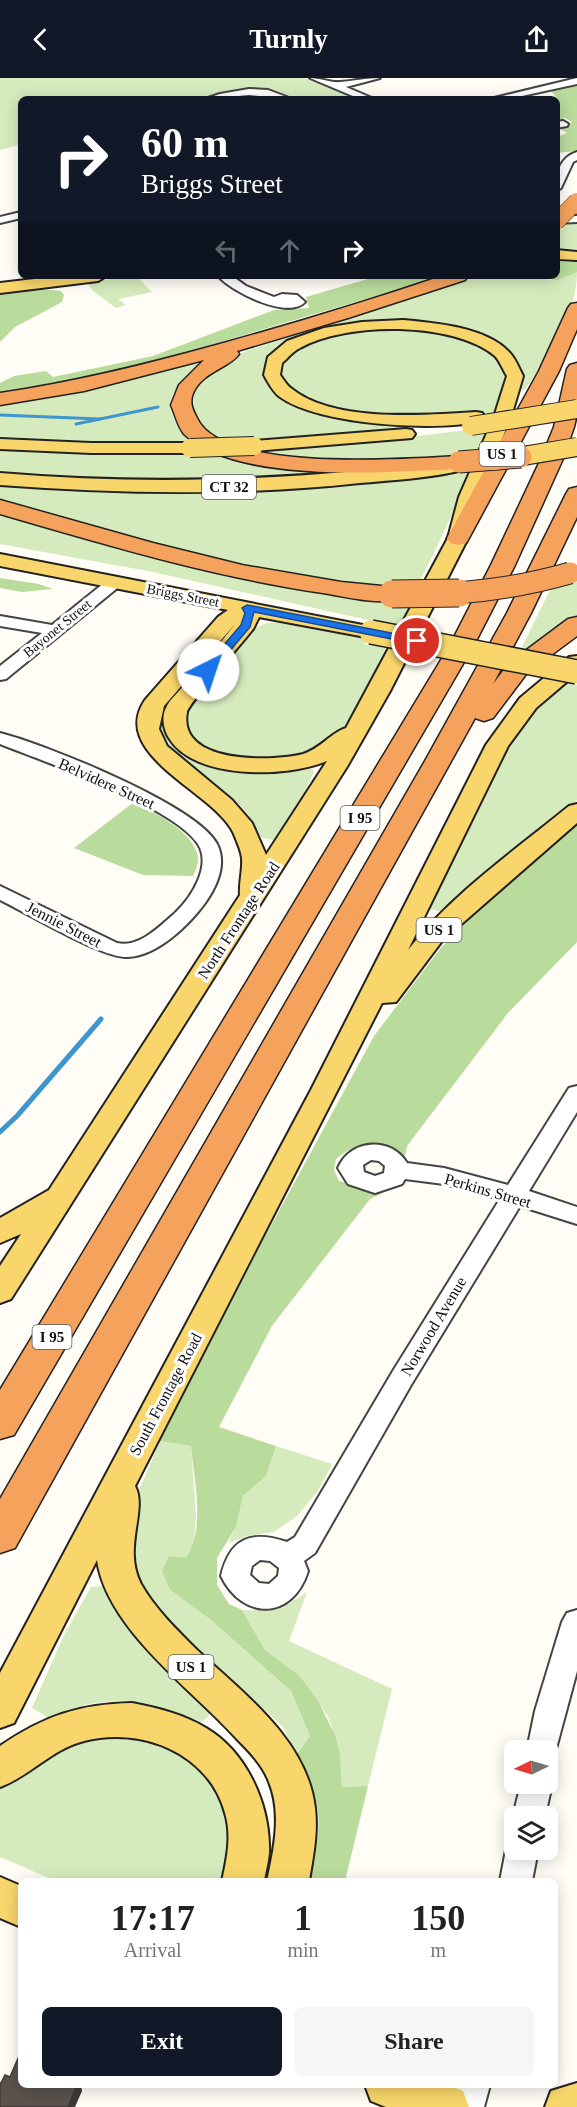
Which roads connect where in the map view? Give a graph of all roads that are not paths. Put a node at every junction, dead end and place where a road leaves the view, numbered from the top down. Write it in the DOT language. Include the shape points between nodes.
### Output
graph roads {
  1 [pos="315,78"];
  2 [pos="375,78"];
  3 [pos="577,81"];
  4 [pos="336,86"];
  5 [pos="226,96"];
  6 [pos="278,96"];
  7 [pos="361,96"];
  8 [pos="509,96"];
  9 [pos="577,155"];
  10 [pos="560,177"];
  11 [pos="577,201"];
  12 [pos="18,216"];
  13 [pos="560,217"];
  14 [pos="577,219"];
  15 [pos="0,220"];
  16 [pos="560,221"];
  17 [pos="560,254"];
  18 [pos="577,256"];
  19 [pos="74,279"];
  20 [pos="228,279"];
  21 [pos="450,279"];
  22 [pos="0,288"];
  23 [pos="274,301"];
  24 [pos="577,308"];
  25 [pos="266,337"];
  26 [pos="577,369"];
  27 [pos="0,399"];
  28 [pos="577,408"];
  29 [pos="473,422"];
  30 [pos="500,422"];
  31 [pos="0,444"];
  32 [pos="577,447"];
  33 [pos="521,457"];
  34 [pos="458,464"];
  35 [pos="0,479"];
  36 [pos="577,494"];
  37 [pos="0,507"];
  38 [pos="458,538"];
  39 [pos="0,560"];
  40 [pos="573,572"];
  41 [pos="115,582"];
  42 [pos="247,608"];
  43 [pos="0,621"];
  44 [pos="577,624"];
  45 [pos="53,630"];
  46 [pos="577,662"];
  47 [pos="577,672"];
  48 [pos="0,675"];
  49 [pos="360,725"];
  50 [pos="0,738"];
  51 [pos="438,761"];
  52 [pos="577,811"];
  53 [pos="0,892"];
  54 [pos="250,902"];
  55 [pos="129,951"];
  56 [pos="331,1077"];
  57 [pos="577,1093"];
  58 [pos="398,1170"];
  59 [pos="62,1194"];
  60 [pos="512,1196"];
  61 [pos="577,1216"];
  62 [pos="0,1232"];
  63 [pos="0,1291"];
  64 [pos="0,1424"];
  65 [pos="140,1443"];
  66 [pos="0,1536"];
  67 [pos="288,1557"];
  68 [pos="577,1622"];
  69 [pos="0,1711"];
  70 [pos="544,1740"];
  71 [pos="0,1769"];
  72 [pos="520,1860"];
  73 [pos="244,1878"];
  74 [pos="288,1878"];
  75 [pos="517,1878"];
  76 [pos="0,1897"];
  77 [pos="18,1906"];
  78 [pos="394,2088"];
  79 [pos="471,2088"];
  80 [pos="577,2105"];
  81 [pos="447,2107"];
  82 [pos="466,2107"];
  83 [pos="567,2107"];
  1 -- 4 [label="street"];
  2 -- 4 [label="street"];
  3 -- 8 [label="street"];
  4 -- 7 [label="street"];
  5 -- 6 [label="street" via="252,91"];
  9 -- 10 [label="street" via="569,160"];
  11 -- 13 [label="highway, bridge"];
  12 -- 15 [label="street"];
  14 -- 16 [label="street"];
  17 -- 18 [label="main road"];
  19 -- 22 [label="main road"];
  20 -- 23 [label="street" via="242,289"];
  21 -- 25 [label="highway"];
  24 -- 38 [label="highway, US 1" via="549,371"];
  25 -- 27 [label="highway" via="112,380"];
  25 -- 34 [label="highway" via="209,365 184,393 181,403 185,419 204,439 248,456 294,464"];
  26 -- 64 [label="highway, I 95" via="552,461 462,645"];
  28 -- 29 [label="main road, bridge"];
  28 -- 30 [label="main road, bridge"];
  29 -- 30 [label="main road, bridge"];
  29 -- 30 [label="main road, North Frontage Road" via="382,419 325,410 280,388 272,375 272,366 279,353 292,344 338,329 399,325 453,332 503,353 514,368 514,380"];
  29 -- 31 [label="main road, bridge" via="371,437 254,446 91,448"];
  30 -- 38 [label="main road, North Frontage Road" via="464,510"];
  32 -- 33 [label="main road, bridge"];
  33 -- 34 [label="highway, bridge"];
  34 -- 35 [label="main road, CT 32" via="354,480 243,487 114,487"];
  36 -- 51 [label="highway, I 95" via="519,613"];
  37 -- 40 [label="highway, bridge" via="228,571 306,585 442,595 524,585"];
  38 -- 49 [label="main road, North Frontage Road / US 1"];
  39 -- 41 [label="main road, Briggs Street"];
  41 -- 42 [label="main road, Briggs Street"];
  41 -- 45 [label="street, Bayonet Street"];
  42 -- 47 [label="main road, Briggs Street, bridge"];
  42 -- 49 [label="main road" via="250,613 246,625 176,709 173,723 182,740 199,753 224,762 273,766 319,756"];
  42 -- 54 [label="main road" via="218,629 161,695 147,722 157,751 231,810 249,835 256,865"];
  43 -- 45 [label="street"];
  44 -- 51 [label="highway" via="519,668 474,728"];
  45 -- 48 [label="street, Bayonet Street"];
  46 -- 56 [label="main road" via="528,703 497,745"];
  49 -- 54 [label="main road, North Frontage Road / US 1"];
  50 -- 55 [label="street, Belvidere Street" via="104,779 183,818 207,842 214,859 206,883 188,911 157,938"];
  51 -- 66 [label="highway, I 95"];
  52 -- 56 [label="main road, US 1" via="433,935"];
  53 -- 55 [label="street, Jennie Street" via="112,949"];
  54 -- 59 [label="main road, North Frontage Road / US 1"];
  56 -- 65 [label="main road, South Frontage Road / US 1"];
  57 -- 60 [label="street, Norwood Avenue"];
  58 -- 60 [label="street, Perkins Street" via="457,1179"];
  59 -- 62 [label="main road, US 1"];
  59 -- 63 [label="main road, North Frontage Road"];
  60 -- 61 [label="street, Perkins Street"];
  60 -- 67 [label="street, Norwood Avenue" via="305,1545"];
  65 -- 69 [label="main road, South Frontage Road"];
  65 -- 74 [label="main road, US 1" via="116,1525 115,1553 120,1577 144,1617 249,1724 282,1765 292,1789 296,1817"];
  68 -- 70 [label="street"];
  71 -- 73 [label="main road" via="35,1745 84,1724 137,1721 179,1733 208,1752 235,1784 246,1809 251,1835"];
  72 -- 75 [label="street"];
  76 -- 77 [label="main road"];
  78 -- 81 [label="main road"];
  79 -- 82 [label="street"];
  80 -- 83 [label="main road"];
}
